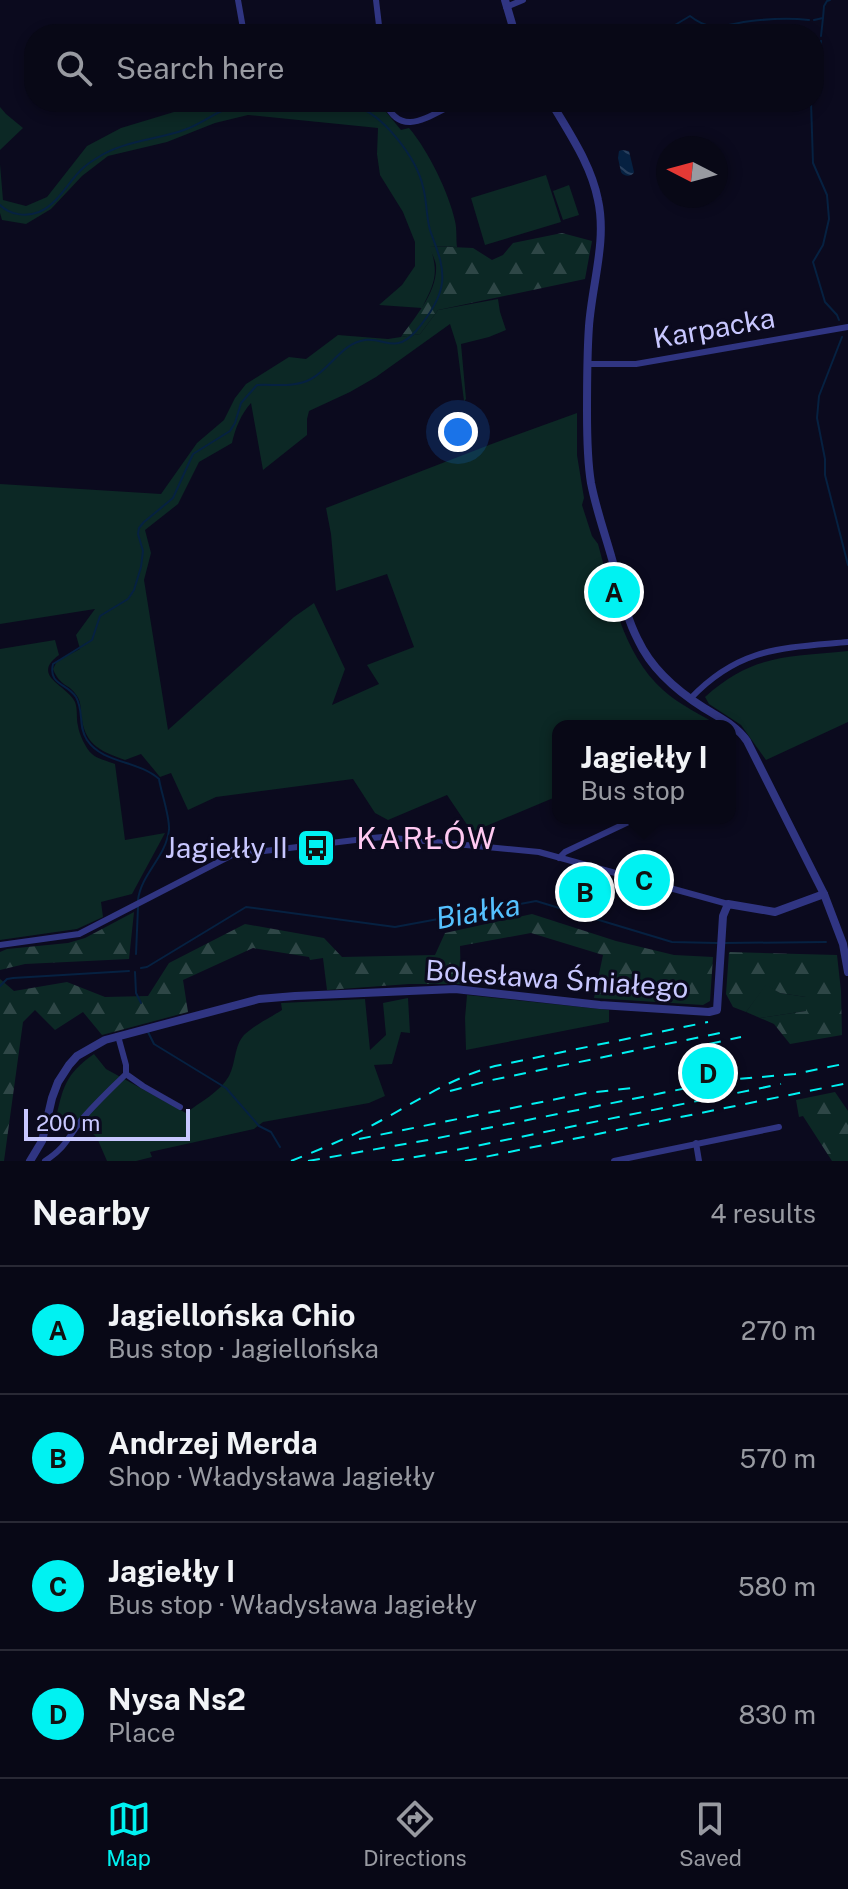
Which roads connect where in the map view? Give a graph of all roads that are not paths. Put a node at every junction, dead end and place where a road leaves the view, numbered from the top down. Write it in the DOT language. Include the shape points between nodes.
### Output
graph roads {
  1 [pos="238,0"];
  2 [pos="376,0"];
  3 [pos="523,0"];
  4 [pos="506,3"];
  5 [pos="242,24"];
  6 [pos="379,24"];
  7 [pos="512,24"];
  8 [pos="390,112"];
  9 [pos="436,112"];
  10 [pos="557,112"];
  11 [pos="848,327"];
  12 [pos="587,364"];
  13 [pos="848,642"];
  14 [pos="690,699"];
  15 [pos="724,720"];
  16 [pos="736,730"];
  17 [pos="624,824"];
  18 [pos="559,858"];
  19 [pos="824,894"];
  20 [pos="728,904"];
  21 [pos="848,927"];
  22 [pos="838,929"];
  23 [pos="0,945"];
  24 [pos="848,972"];
  25 [pos="118,1036"];
  26 [pos="126,1074"];
  27 [pos="180,1107"];
  28 [pos="779,1127"];
  29 [pos="696,1143"];
  30 [pos="30,1161"];
  31 [pos="45,1161"];
  32 [pos="614,1161"];
  33 [pos="699,1161"];
  1 -- 5 [label="street"];
  2 -- 6 [label="street"];
  3 -- 4 [label="street"];
  4 -- 7 [label="street"];
  8 -- 9 [label="street" via="411,123"];
  10 -- 12 [label="street" via="595,186 602,226"];
  11 -- 12 [label="street, Karpacka" via="636,364"];
  12 -- 14 [label="street" via="590,479 630,623 659,672"];
  13 -- 14 [label="street" via="742,659"];
  14 -- 15 [label="street"];
  16 -- 19 [label="street"];
  17 -- 18 [label="street"];
  18 -- 20 [label="street"];
  18 -- 23 [label="street" via="372,838 232,855 79,934"];
  19 -- 20 [label="street" via="775,912"];
  19 -- 22 [label="street"];
  20 -- 25 [label="street, Bolesława Śmiałego" via="717,1010 709,1012 455,989 266,998"];
  21 -- 22 [label="street"];
  22 -- 24 [label="street"];
  25 -- 26 [label="street"];
  25 -- 30 [label="street, Bolesława Śmiałego" via="89,1048 62,1073 42,1141"];
  26 -- 27 [label="street"];
  26 -- 31 [label="street"];
  28 -- 29 [label="street"];
  29 -- 32 [label="street"];
  29 -- 33 [label="street"];
}
